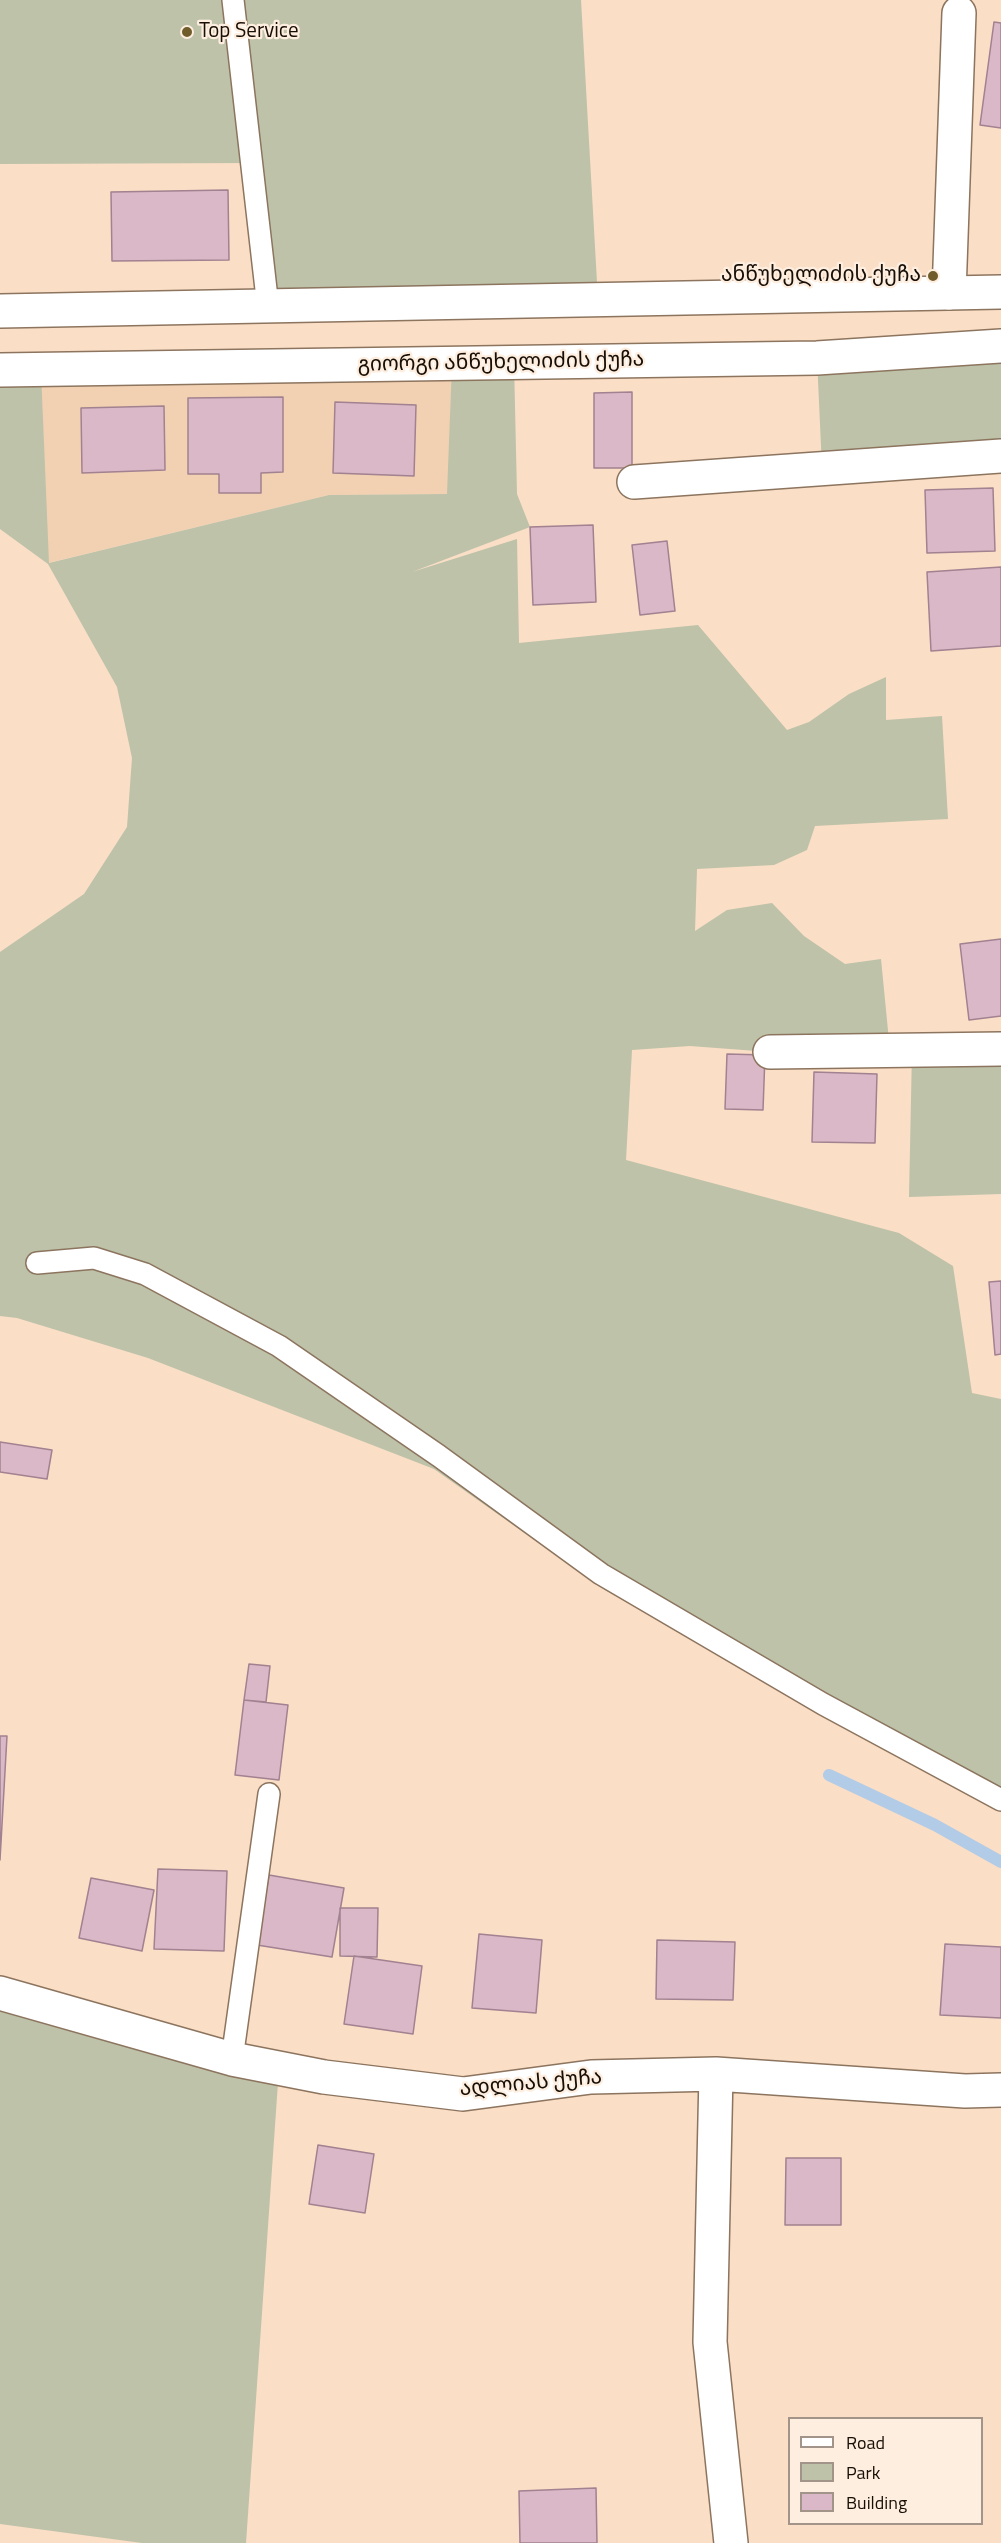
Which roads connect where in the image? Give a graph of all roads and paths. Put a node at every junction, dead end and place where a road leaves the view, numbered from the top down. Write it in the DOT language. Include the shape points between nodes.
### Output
graph roads {
  1 [pos="233,0"];
  2 [pos="959,13"];
  3 [pos="1001,292"];
  4 [pos="949,293"];
  5 [pos="268,307"];
  6 [pos="0,311"];
  7 [pos="1001,346"];
  8 [pos="0,370"];
  9 [pos="1001,456"];
  10 [pos="634,482"];
  11 [pos="1001,1049"];
  12 [pos="770,1052"];
  13 [pos="37,1263"];
  14 [pos="269,1794"];
  15 [pos="1001,1800"];
  16 [pos="0,1993"];
  17 [pos="232,2059"];
  18 [pos="716,2074"];
  19 [pos="1001,2090"];
  20 [pos="731,2543"];
  1 -- 5 [label="lane"];
  2 -- 4 [label="street"];
  3 -- 4 [label="street"];
  4 -- 5 [label="street"];
  5 -- 6 [label="street"];
  7 -- 8 [label="street, გიორგი ანწუხელიძის ქუჩა" via="805,358"];
  9 -- 10 [label="street"];
  11 -- 12 [label="street"];
  13 -- 15 [label="lane" via="94,1258 145,1274 279,1346 601,1574 823,1704"];
  14 -- 17 [label="lane"];
  16 -- 17 [label="street, ადლიას ქუჩა"];
  17 -- 18 [label="street, ადლიას ქუჩა" via="324,2077 463,2094 591,2077"];
  18 -- 19 [label="street, ადლიას ქუჩა" via="965,2091"];
  18 -- 20 [label="street" via="710,2342"];
}
